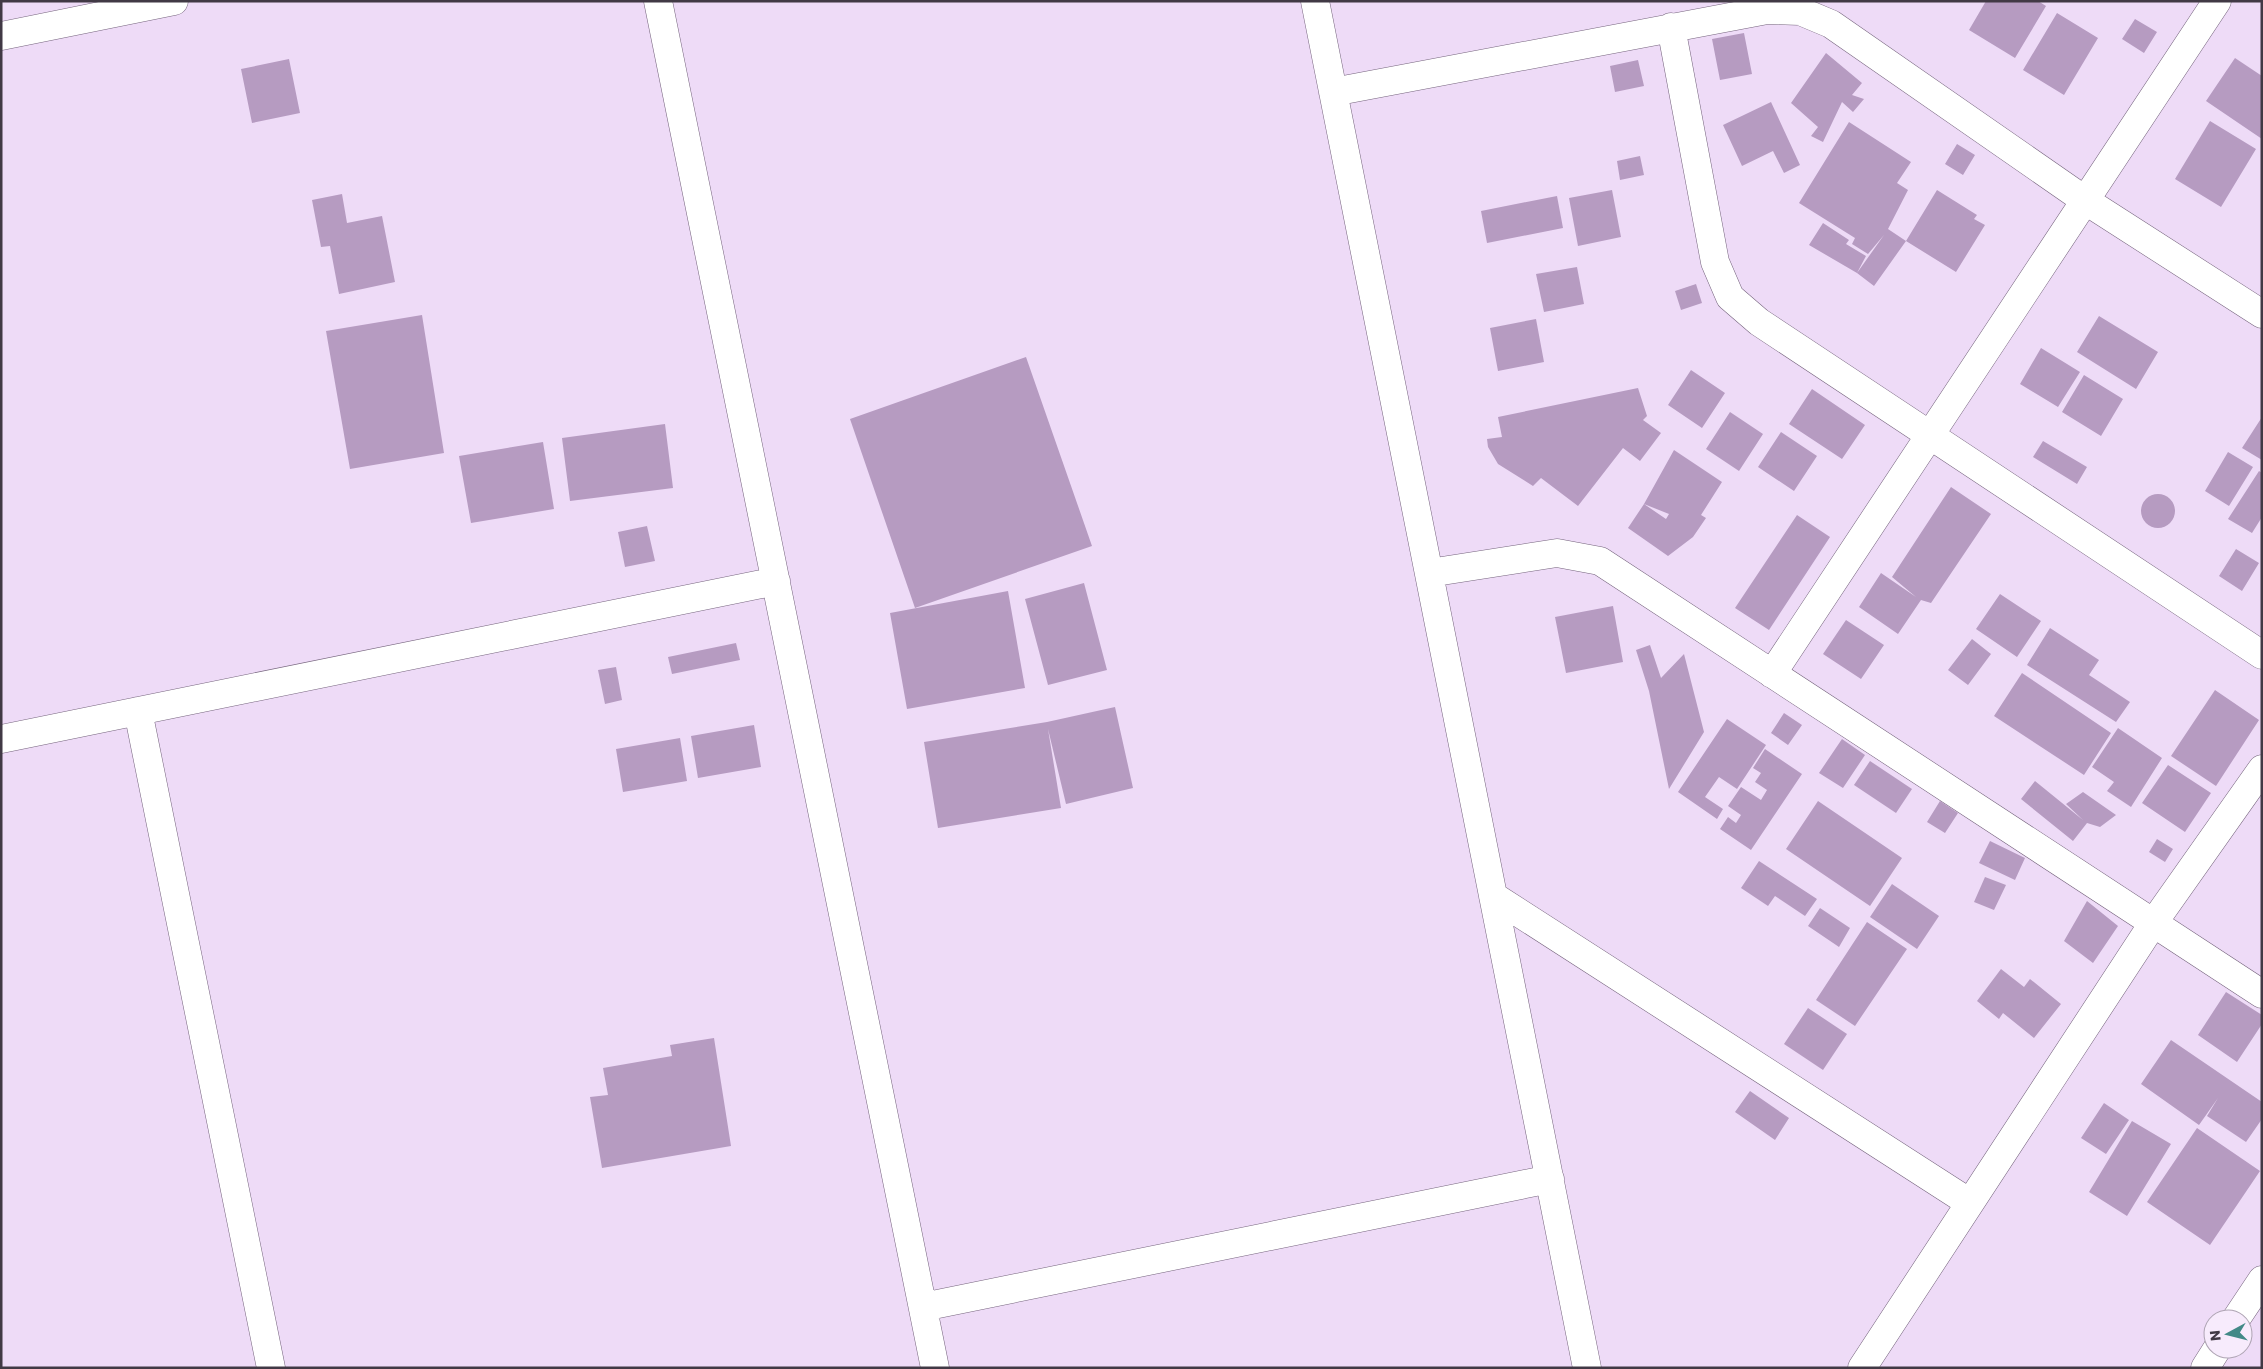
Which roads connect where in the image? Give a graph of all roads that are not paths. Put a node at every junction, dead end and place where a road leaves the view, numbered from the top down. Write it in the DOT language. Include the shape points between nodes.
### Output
graph roads {
  1 [pos="174,1"];
  2 [pos="658,1"];
  3 [pos="1315,1"];
  4 [pos="2217,1"];
  5 [pos="1671,27"];
  6 [pos="1,36"];
  7 [pos="1334,92"];
  8 [pos="2086,201"];
  9 [pos="2262,314"];
  10 [pos="1932,436"];
  11 [pos="1429,573"];
  12 [pos="776,581"];
  13 [pos="2262,656"];
  14 [pos="1772,674"];
  15 [pos="138,711"];
  16 [pos="1,739"];
  17 [pos="2262,769"];
  18 [pos="1494,896"];
  19 [pos="2154,922"];
  20 [pos="2262,994"];
  21 [pos="1550,1179"];
  22 [pos="1970,1203"];
  23 [pos="2262,1280"];
  24 [pos="923,1307"];
  25 [pos="2243,1309"];
  26 [pos="271,1368"];
  27 [pos="935,1368"];
  28 [pos="1587,1368"];
  29 [pos="1862,1368"];
  1 -- 6 [label="street"];
  2 -- 12 [label="street"];
  3 -- 7 [label="street"];
  4 -- 8 [label="street"];
  5 -- 7 [label="street"];
  5 -- 8 [label="street" via="1767,10 1800,12 1831,24"];
  5 -- 10 [label="street" via="1715,262 1730,297 1759,322"];
  7 -- 11 [label="street"];
  8 -- 9 [label="street"];
  8 -- 10 [label="street"];
  10 -- 13 [label="street"];
  10 -- 14 [label="street"];
  11 -- 14 [label="street" via="1557,553 1600,561"];
  11 -- 18 [label="street"];
  12 -- 15 [label="street"];
  12 -- 24 [label="street"];
  14 -- 19 [label="street"];
  15 -- 16 [label="street"];
  15 -- 26 [label="street"];
  17 -- 19 [label="street"];
  18 -- 21 [label="street"];
  18 -- 22 [label="street"];
  19 -- 20 [label="street"];
  19 -- 22 [label="street"];
  21 -- 24 [label="street"];
  21 -- 28 [label="street"];
  22 -- 29 [label="street"];
  23 -- 25 [label="street"];
  24 -- 27 [label="street"];
}
